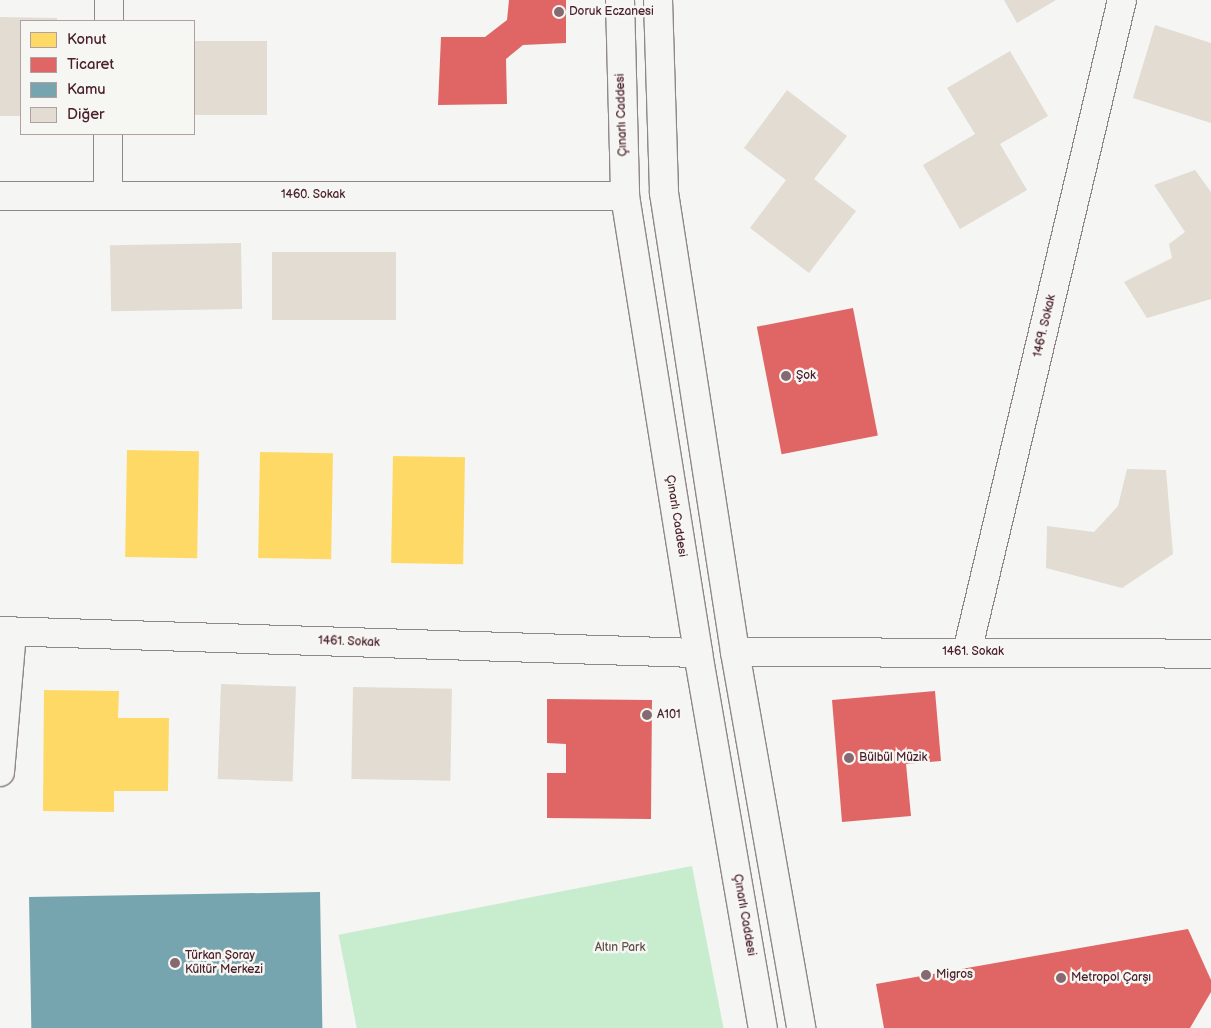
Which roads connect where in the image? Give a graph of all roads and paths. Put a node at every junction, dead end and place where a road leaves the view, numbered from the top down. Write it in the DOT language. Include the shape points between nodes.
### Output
graph roads {
  1 [pos="109,0"];
  2 [pos="620,0"];
  3 [pos="658,0"];
  4 [pos="1122,0"];
  5 [pos="109,20"];
  6 [pos="108,135"];
  7 [pos="108,194"];
  8 [pos="0,196"];
  9 [pos="625,196"];
  10 [pos="6,631"];
  11 [pos="735,652"];
  12 [pos="967,652"];
  13 [pos="698,653"];
  14 [pos="1211,654"];
  15 [pos="0,772"];
  16 [pos="764,1028"];
  17 [pos="801,1028"];
  1 -- 5 [label="street"];
  2 -- 9 [label="street, Çınarlı Caddesi"];
  3 -- 11 [label="street" via="664,193"];
  4 -- 12 [label="street, 1469. Sokak"];
  6 -- 7 [label="street"];
  7 -- 8 [label="street, 1460. Sokak"];
  7 -- 9 [label="street, 1460. Sokak"];
  9 -- 13 [label="street, Çınarlı Caddesi"];
  10 -- 13 [label="street, 1461. Sokak"];
  10 -- 15 [label="street"];
  11 -- 12 [label="street, 1461. Sokak"];
  11 -- 13 [label="street, 1461. Sokak"];
  11 -- 17 [label="street"];
  12 -- 14 [label="street, 1461. Sokak"];
  13 -- 16 [label="street, Çınarlı Caddesi"];
}
